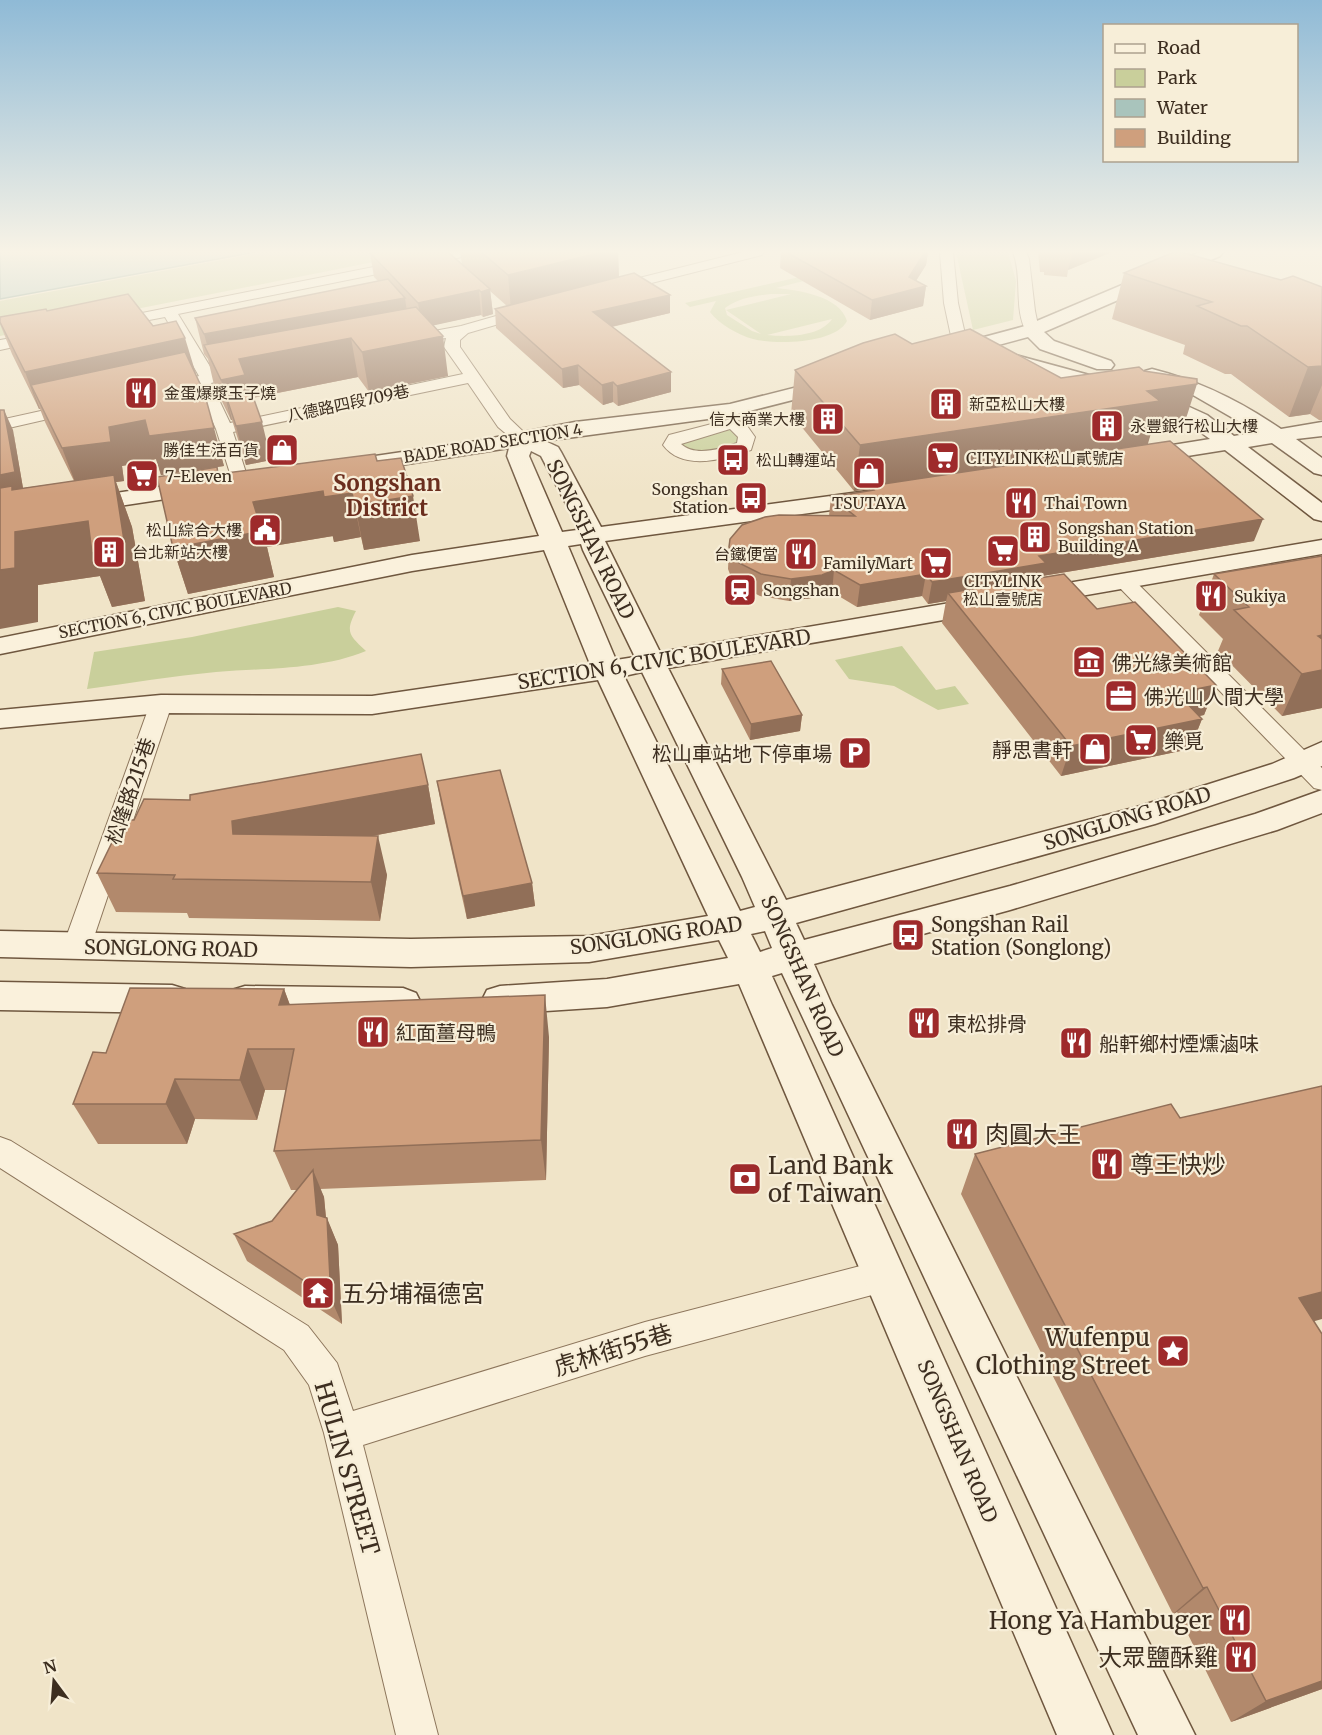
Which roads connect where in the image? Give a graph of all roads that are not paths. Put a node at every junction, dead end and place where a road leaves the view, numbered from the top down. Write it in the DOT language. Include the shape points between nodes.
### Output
graph roads {
  1 [pos="181,333"];
  2 [pos="448,333"];
  3 [pos="459,333"];
  4 [pos="957,333"];
  5 [pos="1021,333"];
  6 [pos="1035,333"];
  7 [pos="58,334"];
  8 [pos="391,344"];
  9 [pos="0,345"];
  10 [pos="976,345"];
  11 [pos="929,358"];
  12 [pos="266,368"];
  13 [pos="473,377"];
  14 [pos="861,377"];
  15 [pos="206,379"];
  16 [pos="146,392"];
  17 [pos="772,401"];
  18 [pos="90,405"];
  19 [pos="0,425"];
  20 [pos="224,429"];
  21 [pos="1322,429"];
  22 [pos="1275,436"];
  23 [pos="1229,443"];
  24 [pos="520,448"];
  25 [pos="550,452"];
  26 [pos="1116,460"];
  27 [pos="1322,468"];
  28 [pos="335,476"];
  29 [pos="252,485"];
  30 [pos="892,494"];
  31 [pos="1322,514"];
  32 [pos="0,517"];
  33 [pos="0,532"];
  34 [pos="591,536"];
  35 [pos="554,540"];
  36 [pos="1322,548"];
  37 [pos="1125,582"];
  38 [pos="0,646"];
  39 [pos="651,662"];
  40 [pos="607,670"];
  41 [pos="161,704"];
  42 [pos="0,719"];
  43 [pos="1316,766"];
  44 [pos="1322,801"];
  45 [pos="775,916"];
  46 [pos="730,926"];
  47 [pos="0,944"];
  48 [pos="77,946"];
  49 [pos="793,958"];
  50 [pos="750,968"];
  51 [pos="0,996"];
  52 [pos="0,1151"];
  53 [pos="887,1275"];
  54 [pos="342,1433"];
  55 [pos="417,1735"];
  56 [pos="1085,1735"];
  57 [pos="1167,1735"];
  1 -- 15 [label="street"];
  2 -- 8 [label="street"];
  3 -- 13 [label="street" via="453,338 452,347"];
  4 -- 10 [label="street"];
  5 -- 10 [label="street"];
  6 -- 22 [label="street" via="1047,345 1090,361 1220,398"];
  7 -- 9 [label="street"];
  10 -- 11 [label="street"];
  10 -- 23 [label="street" via="1059,375 1156,399 1199,420"];
  12 -- 15 [label="street"];
  13 -- 20 [label="street, 八德路四段709巷"];
  13 -- 24 [label="street"];
  14 -- 17 [label="street, BADE ROAD SECTION 4"];
  15 -- 16 [label="street"];
  15 -- 20 [label="street"];
  17 -- 24 [label="street, BADE ROAD SECTION 4" via="730,410 575,429"];
  17 -- 25 [label="street, BADE ROAD SECTION 4" via="742,414 671,433"];
  18 -- 19 [label="street"];
  20 -- 29 [label="street"];
  21 -- 22 [label="street"];
  22 -- 23 [label="street"];
  22 -- 27 [label="street"];
  23 -- 26 [label="street"];
  23 -- 31 [label="street"];
  24 -- 25 [label="street, BADE ROAD SECTION 4"];
  24 -- 28 [label="street, BADE ROAD SECTION 4"];
  24 -- 35 [label="street, SONGSHAN ROAD"];
  25 -- 34 [label="street, SONGSHAN ROAD"];
  29 -- 32 [label="street"];
  29 -- 33 [label="street"];
  30 -- 34 [label="street, SECTION 6, CIVIC BOULEVARD"];
  34 -- 35 [label="street, SECTION 6, CIVIC BOULEVARD"];
  34 -- 39 [label="street, SONGSHAN ROAD"];
  35 -- 38 [label="street, SECTION 6, CIVIC BOULEVARD" via="412,563"];
  35 -- 40 [label="street, SONGSHAN ROAD"];
  36 -- 37 [label="street, SECTION 6, CIVIC BOULEVARD"];
  37 -- 39 [label="street, SECTION 6, CIVIC BOULEVARD"];
  37 -- 43 [label="street"];
  39 -- 40 [label="street, SECTION 6, CIVIC BOULEVARD"];
  39 -- 45 [label="street, SONGSHAN ROAD"];
  40 -- 41 [label="street, SECTION 6, CIVIC BOULEVARD" via="372,705"];
  40 -- 46 [label="street, SONGSHAN ROAD"];
  41 -- 42 [label="street, SECTION 6, CIVIC BOULEVARD"];
  41 -- 48 [label="street, 松隆路215巷"];
  43 -- 45 [label="street, SONGLONG ROAD"];
  44 -- 49 [label="street" via="1266,822 1032,892"];
  45 -- 46 [label="street, SONGLONG ROAD"];
  45 -- 49 [label="street, SONGSHAN ROAD"];
  46 -- 48 [label="street, SONGLONG ROAD" via="589,949 411,953"];
  46 -- 50 [label="street, SONGSHAN ROAD"];
  47 -- 48 [label="street, SONGLONG ROAD"];
  49 -- 50 [label="street"];
  49 -- 57 [label="street, SONGSHAN ROAD"];
  50 -- 51 [label="street" via="607,993 448,1003"];
  50 -- 53 [label="street, SONGSHAN ROAD"];
  52 -- 54 [label="street, HULIN STREET" via="296,1338 324,1376"];
  53 -- 54 [label="street, 虎林街55巷" via="645,1340"];
  53 -- 56 [label="street, SONGSHAN ROAD"];
  54 -- 55 [label="street, HULIN STREET"];
}
